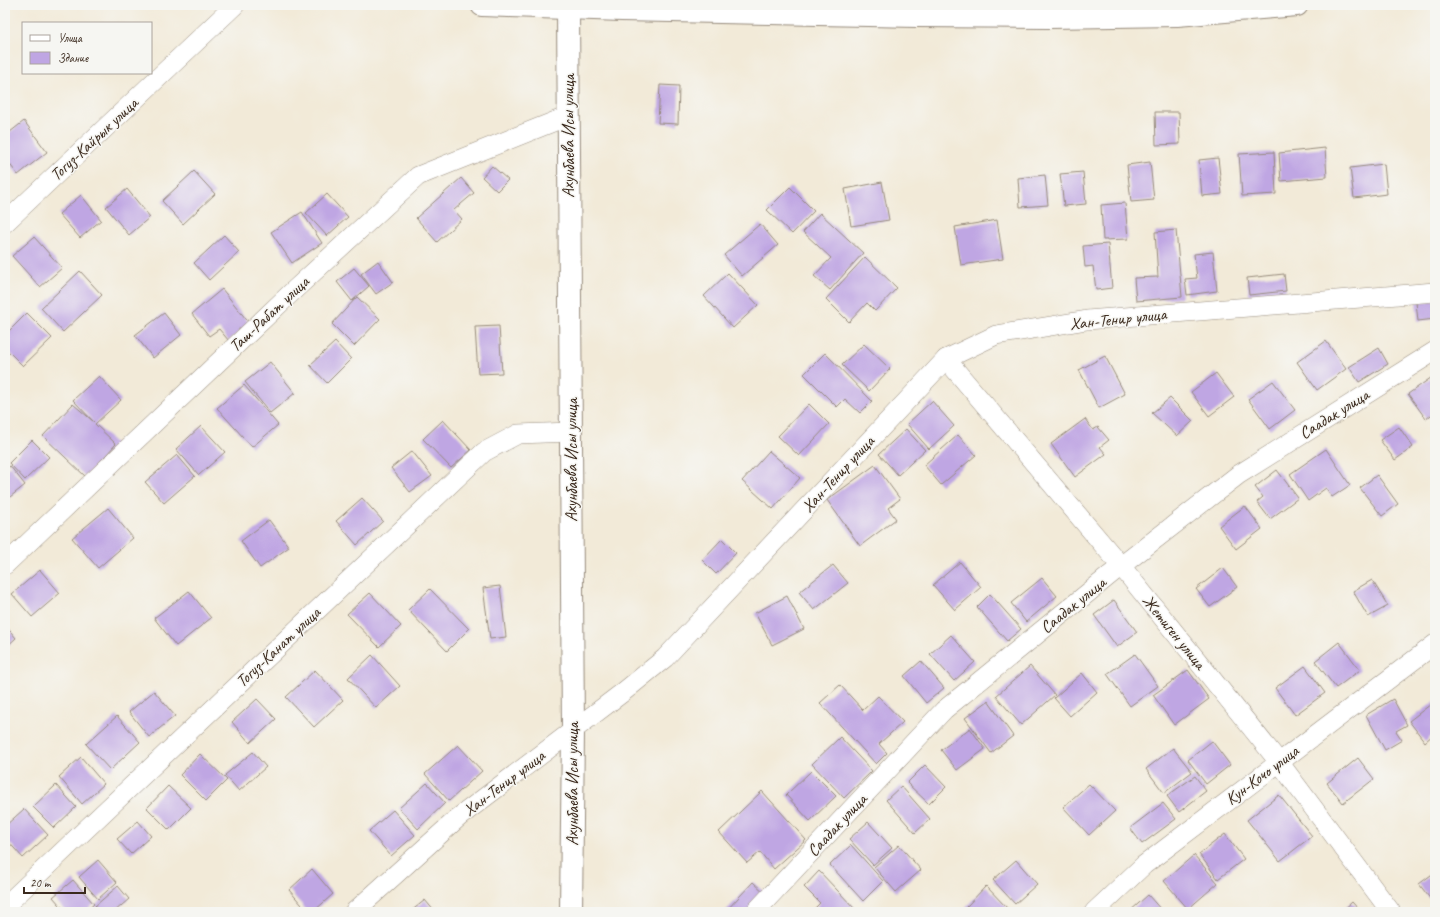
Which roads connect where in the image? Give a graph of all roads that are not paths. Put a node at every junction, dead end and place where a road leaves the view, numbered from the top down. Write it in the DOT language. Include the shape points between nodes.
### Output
graph roads {
  1 [pos="235,5"];
  2 [pos="482,5"];
  3 [pos="1297,5"];
  4 [pos="568,9"];
  5 [pos="568,116"];
  6 [pos="5,223"];
  7 [pos="1435,292"];
  8 [pos="1435,351"];
  9 [pos="946,359"];
  10 [pos="571,432"];
  11 [pos="5,564"];
  12 [pos="1121,566"];
  13 [pos="1435,644"];
  14 [pos="573,731"];
  15 [pos="1279,762"];
  16 [pos="5,906"];
  17 [pos="354,912"];
  18 [pos="571,912"];
  19 [pos="755,912"];
  20 [pos="1094,912"];
  21 [pos="1391,912"];
  1 -- 6 [label="street, Тогуз-Кайрык улица"];
  2 -- 4 [label="main road"];
  3 -- 4 [label="main road" via="1177,14 1049,17"];
  4 -- 5 [label="main road, Ахунбаева Исы улица"];
  5 -- 10 [label="main road, Ахунбаева Исы улица"];
  5 -- 11 [label="street, Таш-Рабат улица" via="418,176 286,297"];
  7 -- 9 [label="street, Хан-Тенир улица" via="1087,320 996,335"];
  8 -- 12 [label="street, Саадак улица" via="1238,475"];
  9 -- 12 [label="street, Жетиген улица"];
  9 -- 14 [label="street, Хан-Тенир улица" via="665,658"];
  10 -- 14 [label="main road, Ахунбаева Исы улица"];
  10 -- 16 [label="street, Тогуз-Канат улица" via="518,434 484,452"];
  12 -- 15 [label="street, Жетиген улица"];
  12 -- 19 [label="street, Саадак улица" via="944,710"];
  13 -- 15 [label="street, Кун-Кочо улица"];
  14 -- 17 [label="street, Хан-Тенир улица" via="460,817"];
  14 -- 18 [label="main road, Ахунбаева Исы улица"];
  15 -- 20 [label="street, Кун-Кочо улица" via="1144,865"];
  15 -- 21 [label="street, Жетиген улица"];
}
